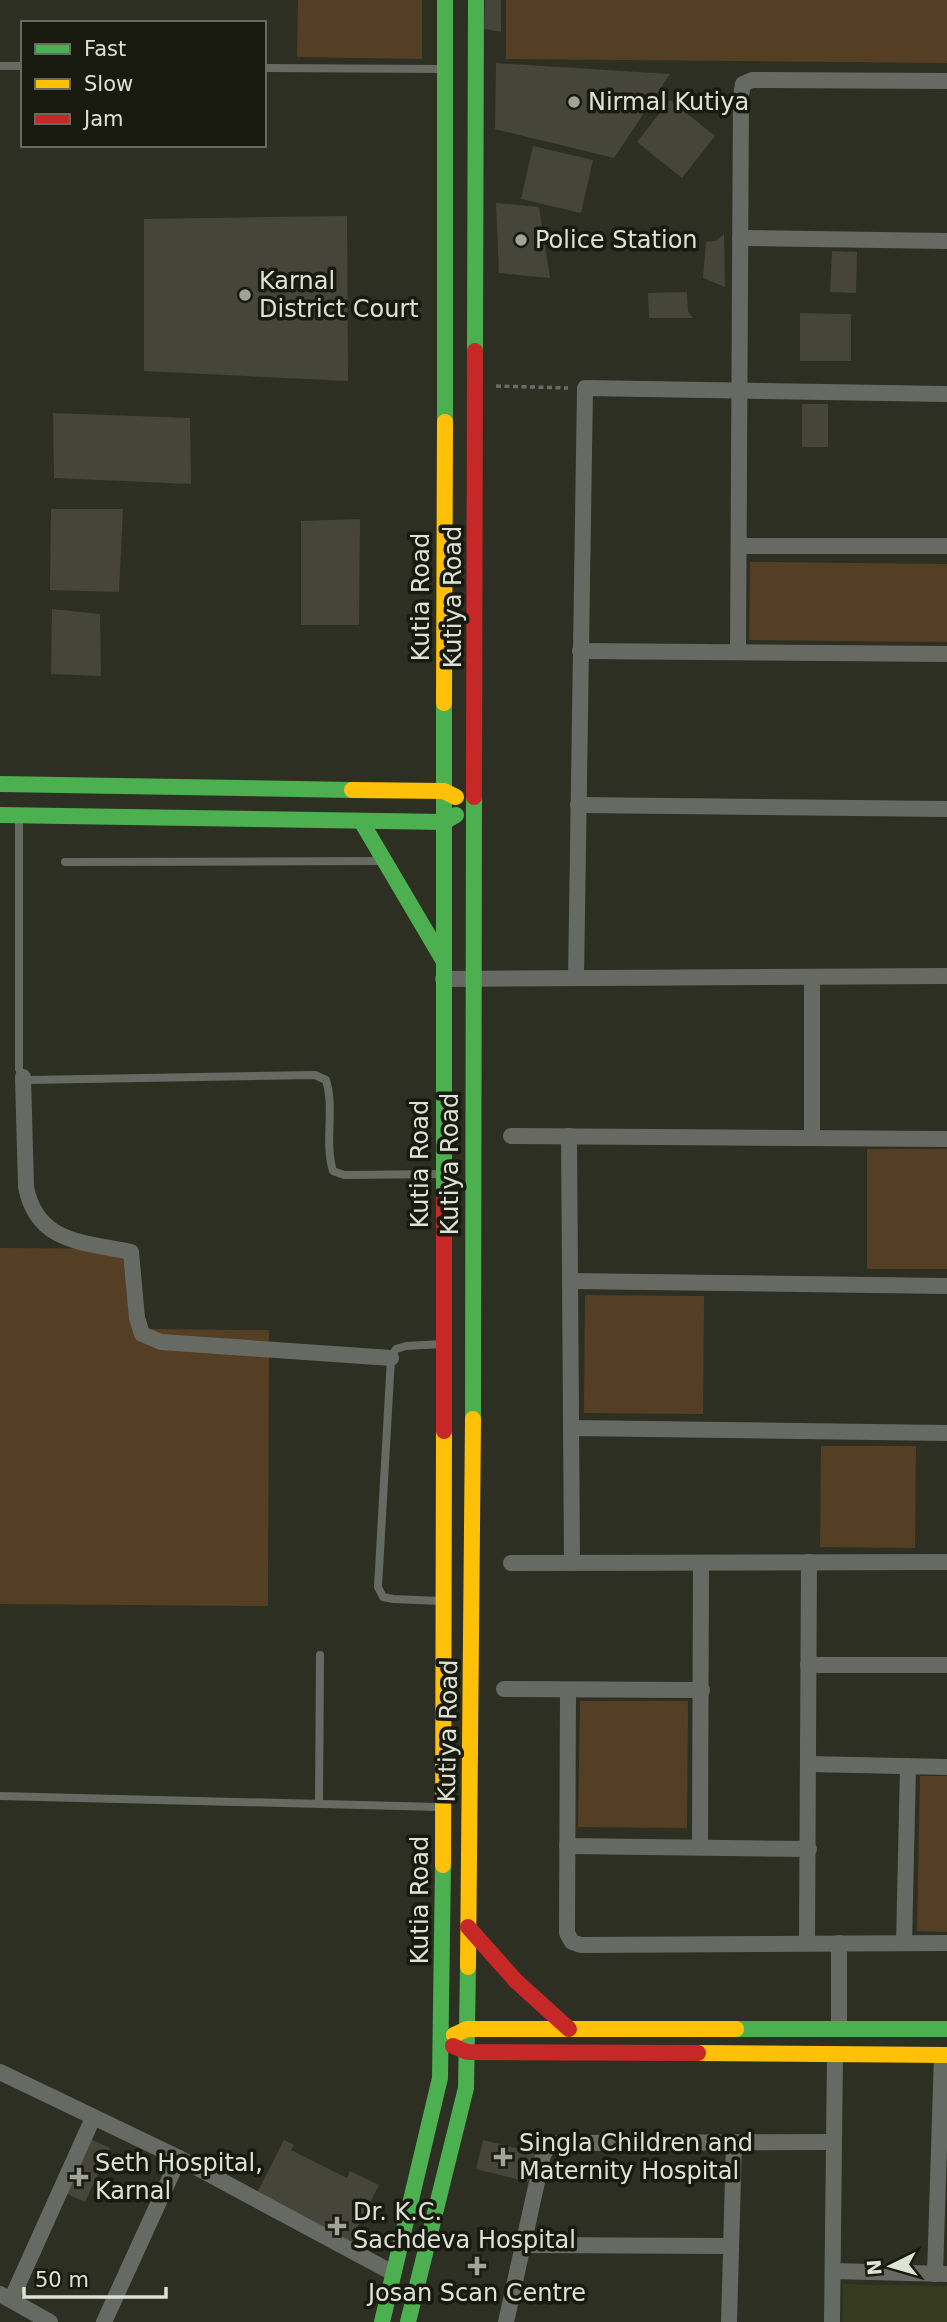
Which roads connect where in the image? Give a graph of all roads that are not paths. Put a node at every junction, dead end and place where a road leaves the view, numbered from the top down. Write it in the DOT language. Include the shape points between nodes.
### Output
graph roads {
  1 [pos="445,0"];
  2 [pos="476,0"];
  3 [pos="0,66"];
  4 [pos="21,66"];
  5 [pos="266,68"];
  6 [pos="445,69"];
  7 [pos="476,71"];
  8 [pos="947,81"];
  9 [pos="740,238"];
  10 [pos="947,241"];
  11 [pos="739,391"];
  12 [pos="947,394"];
  13 [pos="739,545"];
  14 [pos="947,546"];
  15 [pos="580,651"];
  16 [pos="738,652"];
  17 [pos="947,654"];
  18 [pos="0,784"];
  19 [pos="205,787"];
  20 [pos="444,791"];
  21 [pos="475,805"];
  22 [pos="578,805"];
  23 [pos="947,809"];
  24 [pos="0,815"];
  25 [pos="19,816"];
  26 [pos="204,818"];
  27 [pos="361,821"];
  28 [pos="444,822"];
  29 [pos="385,861"];
  30 [pos="65,862"];
  31 [pos="443,961"];
  32 [pos="947,976"];
  33 [pos="812,977"];
  34 [pos="443,978"];
  35 [pos="474,978"];
  36 [pos="576,978"];
  37 [pos="23,1077"];
  38 [pos="511,1136"];
  39 [pos="569,1136"];
  40 [pos="812,1138"];
  41 [pos="947,1139"];
  42 [pos="443,1174"];
  43 [pos="570,1281"];
  44 [pos="947,1286"];
  45 [pos="443,1344"];
  46 [pos="391,1358"];
  47 [pos="571,1428"];
  48 [pos="947,1433"];
  49 [pos="809,1562"];
  50 [pos="947,1562"];
  51 [pos="511,1563"];
  52 [pos="572,1563"];
  53 [pos="701,1564"];
  54 [pos="442,1601"];
  55 [pos="320,1654"];
  56 [pos="808,1665"];
  57 [pos="947,1665"];
  58 [pos="504,1689"];
  59 [pos="568,1690"];
  60 [pos="702,1690"];
  61 [pos="808,1764"];
  62 [pos="908,1766"];
  63 [pos="947,1767"];
  64 [pos="0,1796"];
  65 [pos="319,1804"];
  66 [pos="442,1807"];
  67 [pos="567,1846"];
  68 [pos="701,1846"];
  69 [pos="809,1849"];
  70 [pos="468,1927"];
  71 [pos="807,1942"];
  72 [pos="839,1943"];
  73 [pos="905,1943"];
  74 [pos="947,1943"];
  75 [pos="839,2028"];
  76 [pos="467,2029"];
  77 [pos="569,2029"];
  78 [pos="947,2029"];
  79 [pos="441,2040"];
  80 [pos="467,2052"];
  81 [pos="835,2054"];
  82 [pos="944,2055"];
  83 [pos="1,2075"];
  84 [pos="93,2118"];
  85 [pos="734,2142"];
  86 [pos="834,2142"];
  87 [pos="943,2148"];
  88 [pos="179,2158"];
  89 [pos="524,2245"];
  90 [pos="731,2246"];
  91 [pos="833,2271"];
  92 [pos="393,2273"];
  93 [pos="941,2274"];
  94 [pos="3,2297"];
  95 [pos="50,2322"];
  96 [pos="104,2322"];
  97 [pos="382,2322"];
  98 [pos="408,2322"];
  99 [pos="506,2322"];
  100 [pos="729,2322"];
  101 [pos="832,2322"];
  1 -- 6 [label="street, Kutia Road"];
  2 -- 7 [label="street, Kutiya Road"];
  3 -- 4 [label="lane"];
  5 -- 6 [label="lane"];
  6 -- 7 [label="street"];
  6 -- 20 [label="street, Kutia Road"];
  7 -- 21 [label="street, Kutiya Road"];
  8 -- 9 [label="street" via="752,80 743,84"];
  9 -- 10 [label="street"];
  9 -- 11 [label="street"];
  11 -- 12 [label="street"];
  11 -- 13 [label="street"];
  11 -- 15 [label="street" via="585,388"];
  13 -- 14 [label="street"];
  13 -- 16 [label="street"];
  15 -- 16 [label="street"];
  15 -- 22 [label="street"];
  16 -- 17 [label="street"];
  18 -- 19 [label="street"];
  19 -- 20 [label="street"];
  19 -- 26 [label="street"];
  20 -- 21 [label="street"];
  20 -- 28 [label="street, Kutia Road"];
  21 -- 28 [label="street"];
  21 -- 35 [label="street, Kutiya Road"];
  22 -- 23 [label="street"];
  22 -- 36 [label="street"];
  24 -- 25 [label="street"];
  25 -- 26 [label="street"];
  25 -- 37 [label="lane" via="19,1069"];
  26 -- 27 [label="street"];
  27 -- 28 [label="street"];
  27 -- 29 [label="street"];
  28 -- 31 [label="street, Kutia Road"];
  29 -- 30 [label="lane"];
  29 -- 31 [label="street"];
  31 -- 34 [label="street, Kutia Road"];
  32 -- 33 [label="street"];
  33 -- 36 [label="street"];
  33 -- 40 [label="street"];
  34 -- 35 [label="street"];
  34 -- 42 [label="street, Kutia Road"];
  35 -- 36 [label="street"];
  35 -- 70 [label="street, Kutiya Road"];
  37 -- 42 [label="lane" via="316,1075 326,1080 330,1092 333,1171 344,1175"];
  37 -- 46 [label="street" via="29,1199 51,1232 131,1252 142,1334 161,1342"];
  38 -- 39 [label="street"];
  39 -- 40 [label="street"];
  39 -- 43 [label="street"];
  40 -- 41 [label="street"];
  42 -- 45 [label="street, Kutia Road"];
  43 -- 44 [label="street"];
  43 -- 47 [label="street"];
  45 -- 46 [label="lane" via="406,1346 396,1349"];
  45 -- 54 [label="street, Kutia Road"];
  46 -- 54 [label="lane" via="378,1587 383,1597"];
  47 -- 48 [label="street"];
  47 -- 52 [label="street"];
  49 -- 50 [label="street"];
  49 -- 53 [label="street"];
  49 -- 56 [label="street"];
  51 -- 52 [label="street"];
  52 -- 53 [label="street"];
  53 -- 60 [label="street"];
  54 -- 66 [label="street, Kutia Road"];
  55 -- 65 [label="lane"];
  56 -- 57 [label="street"];
  56 -- 61 [label="street"];
  58 -- 59 [label="street"];
  59 -- 60 [label="street"];
  59 -- 67 [label="street"];
  60 -- 68 [label="street"];
  61 -- 62 [label="street"];
  61 -- 69 [label="street"];
  62 -- 63 [label="street"];
  62 -- 73 [label="street"];
  64 -- 65 [label="lane"];
  65 -- 66 [label="lane"];
  66 -- 79 [label="street, Kutia Road"];
  67 -- 68 [label="street"];
  67 -- 71 [label="street" via="567,1933 572,1942"];
  68 -- 69 [label="street"];
  69 -- 71 [label="street"];
  70 -- 76 [label="street, Kutiya Road"];
  70 -- 77 [label="street" via="506,1973"];
  71 -- 72 [label="street"];
  72 -- 73 [label="street"];
  72 -- 75 [label="street"];
  73 -- 74 [label="street"];
  75 -- 77 [label="street"];
  75 -- 78 [label="street"];
  76 -- 77 [label="street"];
  76 -- 79 [label="street"];
  76 -- 80 [label="street, Kutiya Road"];
  79 -- 80 [label="street"];
  79 -- 92 [label="street, Kutia Road" via="440,2078"];
  80 -- 81 [label="street"];
  80 -- 98 [label="street, Kutiya Road" via="466,2088"];
  81 -- 82 [label="street"];
  81 -- 86 [label="street"];
  82 -- 87 [label="street"];
  83 -- 84 [label="street"];
  84 -- 88 [label="street"];
  84 -- 94 [label="street"];
  85 -- 86 [label="street"];
  85 -- 89 [label="street" via="549,2146 543,2155"];
  85 -- 90 [label="street"];
  86 -- 91 [label="street"];
  87 -- 93 [label="street"];
  88 -- 92 [label="street"];
  88 -- 96 [label="street"];
  89 -- 90 [label="street"];
  89 -- 99 [label="street"];
  90 -- 100 [label="street"];
  91 -- 93 [label="street"];
  91 -- 101 [label="street"];
  92 -- 97 [label="street, Kutia Road"];
  94 -- 95 [label="street"];
}
